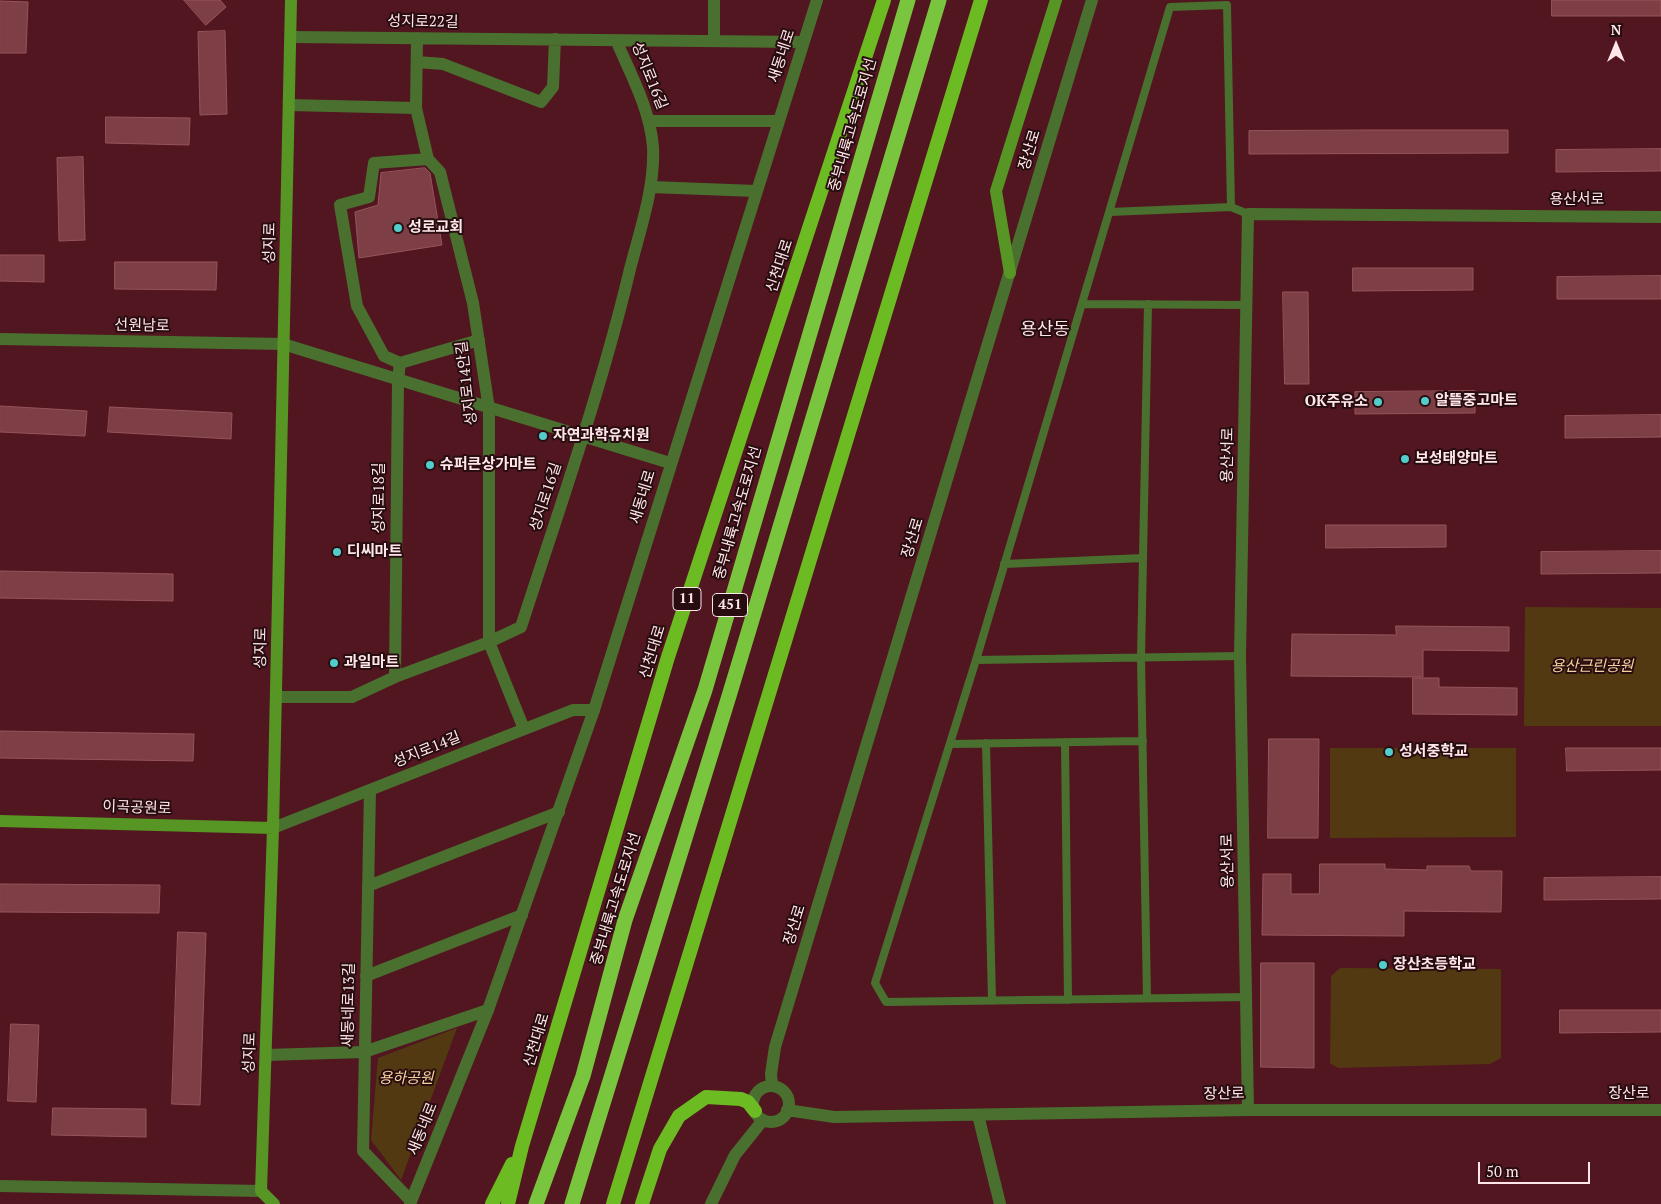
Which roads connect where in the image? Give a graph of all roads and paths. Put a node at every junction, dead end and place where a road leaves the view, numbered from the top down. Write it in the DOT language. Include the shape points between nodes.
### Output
graph roads {
  1 [pos="291,0"];
  2 [pos="714,0"];
  3 [pos="817,0"];
  4 [pos="884,0"];
  5 [pos="908,0"];
  6 [pos="939,0"];
  7 [pos="981,0"];
  8 [pos="1056,0"];
  9 [pos="1092,0"];
  10 [pos="291,37"];
  11 [pos="417,38"];
  12 [pos="555,40"];
  13 [pos="616,40"];
  14 [pos="714,42"];
  15 [pos="803,42"];
  16 [pos="417,62"];
  17 [pos="289,105"];
  18 [pos="416,108"];
  19 [pos="650,121"];
  20 [pos="778,121"];
  21 [pos="428,158"];
  22 [pos="650,187"];
  23 [pos="756,191"];
  24 [pos="1231,207"];
  25 [pos="1110,212"];
  26 [pos="1248,214"];
  27 [pos="1661,217"];
  28 [pos="1010,273"];
  29 [pos="1082,304"];
  30 [pos="1148,304"];
  31 [pos="1247,305"];
  32 [pos="0,339"];
  33 [pos="479,340"];
  34 [pos="284,344"];
  35 [pos="400,363"];
  36 [pos="398,380"];
  37 [pos="489,409"];
  38 [pos="583,437"];
  39 [pos="670,463"];
  40 [pos="1143,558"];
  41 [pos="1004,564"];
  42 [pos="489,642"];
  43 [pos="1240,656"];
  44 [pos="1141,658"];
  45 [pos="976,660"];
  46 [pos="395,677"];
  47 [pos="276,697"];
  48 [pos="594,710"];
  49 [pos="524,729"];
  50 [pos="1143,741"];
  51 [pos="1065,742"];
  52 [pos="986,743"];
  53 [pos="950,744"];
  54 [pos="370,790"];
  55 [pos="559,812"];
  56 [pos="0,821"];
  57 [pos="273,828"];
  58 [pos="368,886"];
  59 [pos="522,915"];
  60 [pos="366,976"];
  61 [pos="1248,997"];
  62 [pos="1147,998"];
  63 [pos="1068,1000"];
  64 [pos="992,1001"];
  65 [pos="488,1010"];
  66 [pos="364,1052"];
  67 [pos="266,1055"];
  68 [pos="772,1086"];
  69 [pos="787,1110"];
  70 [pos="1248,1110"];
  71 [pos="1661,1110"];
  72 [pos="759,1115"];
  73 [pos="978,1115"];
  74 [pos="522,1146"];
  75 [pos="0,1186"];
  76 [pos="262,1192"];
  77 [pos="410,1203"];
  78 [pos="274,1204"];
  79 [pos="492,1204"];
  80 [pos="508,1204"];
  81 [pos="536,1204"];
  82 [pos="572,1204"];
  83 [pos="613,1204"];
  84 [pos="642,1204"];
  85 [pos="711,1204"];
  86 [pos="1000,1204"];
  1 -- 10 [label="main road, 성지로"];
  2 -- 14 [label="street"];
  3 -- 15 [label="street, 새동네로"];
  4 -- 74 [label="highway, 신천대로 / 11" via="668,658"];
  5 -- 81 [label="highway, 중부내륙고속도로지선 / 451" via="704,690 625,920 583,1076"];
  6 -- 82 [label="highway, 451"];
  7 -- 83 [label="highway"];
  8 -- 28 [label="main road" via="996,191"];
  9 -- 28 [label="street, 장산로"];
  10 -- 11 [label="street, 성지로22길"];
  10 -- 17 [label="main road, 성지로"];
  11 -- 12 [label="street, 성지로22길"];
  11 -- 16 [label="street, 성지로14안길"];
  12 -- 13 [label="street, 성지로22길"];
  12 -- 16 [label="street" via="553,87 541,102 443,64"];
  13 -- 14 [label="street, 성지로22길"];
  13 -- 19 [label="street, 성지로16길"];
  14 -- 15 [label="street, 성지로22길"];
  15 -- 20 [label="street, 새동네로"];
  16 -- 18 [label="street, 성지로14안길"];
  17 -- 18 [label="street"];
  17 -- 34 [label="main road, 성지로"];
  18 -- 21 [label="street, 성지로14안길"];
  19 -- 20 [label="street"];
  19 -- 22 [label="street, 성지로16길" via="653,149"];
  20 -- 23 [label="street, 새동네로"];
  21 -- 33 [label="street, 성지로14안길" via="440,172 473,303"];
  21 -- 35 [label="street" via="374,163 369,197 340,205 357,306 384,356"];
  22 -- 23 [label="street"];
  22 -- 38 [label="street, 성지로16길" via="620,312"];
  23 -- 39 [label="street, 새동네로"];
  24 -- 25 [label="lane"];
  24 -- 25 [label="lane" via="1227,5 1170,7"];
  24 -- 26 [label="lane"];
  25 -- 29 [label="lane"];
  26 -- 27 [label="street, 용산서로"];
  26 -- 31 [label="street, 용산서로"];
  28 -- 68 [label="street, 장산로" via="775,1047"];
  29 -- 30 [label="lane"];
  29 -- 41 [label="lane"];
  30 -- 31 [label="lane"];
  30 -- 40 [label="lane"];
  31 -- 43 [label="street, 용산서로"];
  32 -- 34 [label="street, 선원남로"];
  33 -- 35 [label="street"];
  33 -- 37 [label="street, 성지로14안길"];
  34 -- 36 [label="street"];
  34 -- 47 [label="main road, 성지로"];
  35 -- 36 [label="street, 성지로18길"];
  36 -- 37 [label="street"];
  36 -- 46 [label="street, 성지로18길"];
  37 -- 38 [label="street"];
  37 -- 42 [label="street, 성지로14안길"];
  38 -- 39 [label="street"];
  38 -- 42 [label="street, 성지로16길" via="521,628"];
  39 -- 48 [label="street, 새동네로"];
  40 -- 41 [label="lane"];
  40 -- 44 [label="lane"];
  41 -- 45 [label="lane"];
  42 -- 46 [label="street, 성지로16길"];
  42 -- 49 [label="street, 성지로14안길"];
  43 -- 44 [label="lane"];
  43 -- 61 [label="street, 용산서로"];
  44 -- 45 [label="lane"];
  44 -- 50 [label="lane"];
  45 -- 53 [label="lane"];
  46 -- 47 [label="street, 성지로16길" via="352,696"];
  47 -- 57 [label="main road, 성지로"];
  48 -- 49 [label="street, 성지로14길" via="573,710"];
  48 -- 55 [label="street, 새동네로"];
  49 -- 54 [label="street, 성지로14길"];
  50 -- 51 [label="lane"];
  50 -- 62 [label="lane"];
  51 -- 52 [label="lane"];
  51 -- 63 [label="lane"];
  52 -- 53 [label="lane"];
  52 -- 64 [label="lane"];
  53 -- 64 [label="lane" via="875,982 886,1002"];
  54 -- 57 [label="street, 성지로14길"];
  54 -- 58 [label="street, 새동네로13길"];
  55 -- 58 [label="street"];
  55 -- 59 [label="street, 새동네로"];
  56 -- 57 [label="main road, 이곡공원로"];
  57 -- 67 [label="main road, 성지로"];
  58 -- 60 [label="street, 새동네로13길"];
  59 -- 60 [label="street"];
  59 -- 65 [label="street, 새동네로"];
  60 -- 66 [label="street, 새동네로13길"];
  61 -- 62 [label="lane"];
  61 -- 70 [label="street, 용산서로"];
  62 -- 63 [label="lane"];
  63 -- 64 [label="lane"];
  65 -- 66 [label="street"];
  65 -- 77 [label="street, 새동네로"];
  66 -- 67 [label="street"];
  66 -- 77 [label="street, 새동네로13길" via="363,1151"];
  67 -- 76 [label="main road, 성지로"];
  68 -- 69 [label="street" via="786,1094"];
  68 -- 72 [label="street" via="756,1093 753,1105"];
  69 -- 72 [label="street" via="775,1121"];
  69 -- 73 [label="street, 장산로" via="834,1117"];
  70 -- 71 [label="street, 장산로"];
  70 -- 73 [label="street, 장산로"];
  72 -- 84 [label="highway" via="741,1099 706,1097 679,1116 660,1149"];
  72 -- 85 [label="street"];
  73 -- 86 [label="street"];
  74 -- 79 [label="highway"];
  74 -- 80 [label="highway, 신천대로 / 11"];
  75 -- 76 [label="street"];
  76 -- 78 [label="main road"];
}
